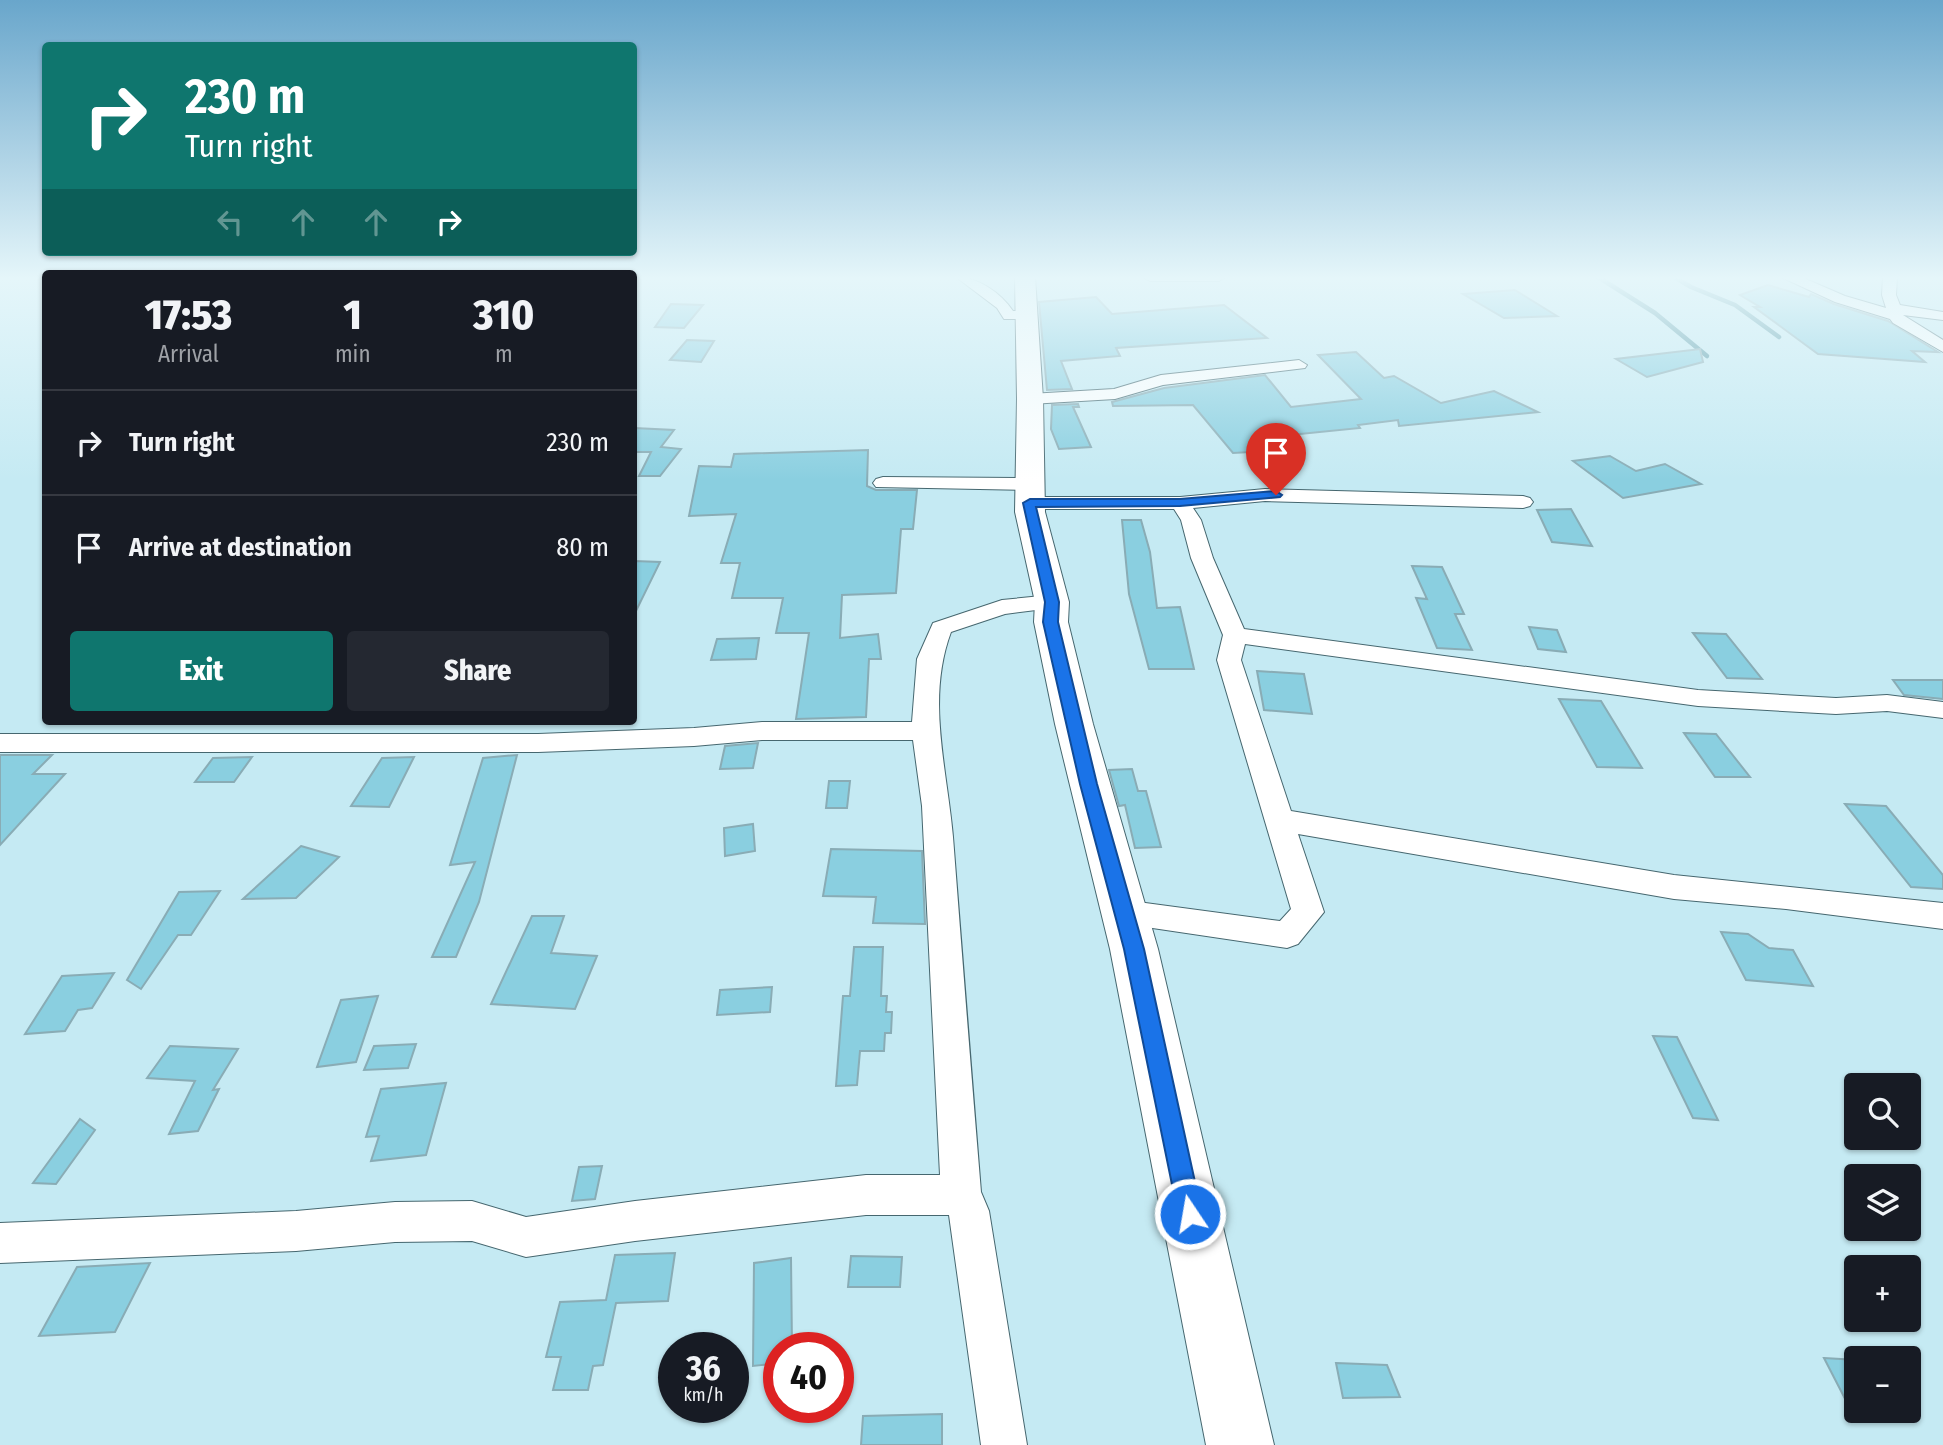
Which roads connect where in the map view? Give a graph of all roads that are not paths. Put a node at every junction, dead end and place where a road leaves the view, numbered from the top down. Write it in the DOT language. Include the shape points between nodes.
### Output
graph roads {
  1 [pos="1029,344"];
  2 [pos="1299,365"];
  3 [pos="1031,399"];
  4 [pos="883,483"];
  5 [pos="1029,494"];
  6 [pos="1523,502"];
  7 [pos="1180,503"];
  8 [pos="1052,602"];
  9 [pos="1235,635"];
  10 [pos="1943,710"];
  11 [pos="925,731"];
  12 [pos="0,743"];
  13 [pos="1280,820"];
  14 [pos="1123,913"];
  15 [pos="1943,916"];
  16 [pos="961,1195"];
  17 [pos="0,1243"];
  18 [pos="1004,1445"];
  19 [pos="1241,1445"];
  1 -- 3 [label="street"];
  2 -- 3 [label="street" via="1161,380 1115,394"];
  3 -- 5 [label="street"];
  4 -- 5 [label="street"];
  5 -- 7 [label="street"];
  5 -- 8 [label="street"];
  6 -- 7 [label="street" via="1265,495"];
  7 -- 9 [label="street" via="1191,520"];
  8 -- 11 [label="street" via="1002,607 941,628 929,659"];
  8 -- 14 [label="street" via="1051,622"];
  9 -- 10 [label="street" via="1698,698 1836,706 1887,703"];
  9 -- 13 [label="street" via="1228,660"];
  11 -- 12 [label="street" via="762,730 538,743"];
  11 -- 16 [label="street" via="936,806"];
  13 -- 14 [label="street" via="1308,912 1287,935"];
  13 -- 15 [label="street" via="1674,887"];
  14 -- 19 [label="street"];
  16 -- 17 [label="street" via="866,1195 526,1237 472,1221"];
  16 -- 18 [label="street" via="969,1210"];
}
